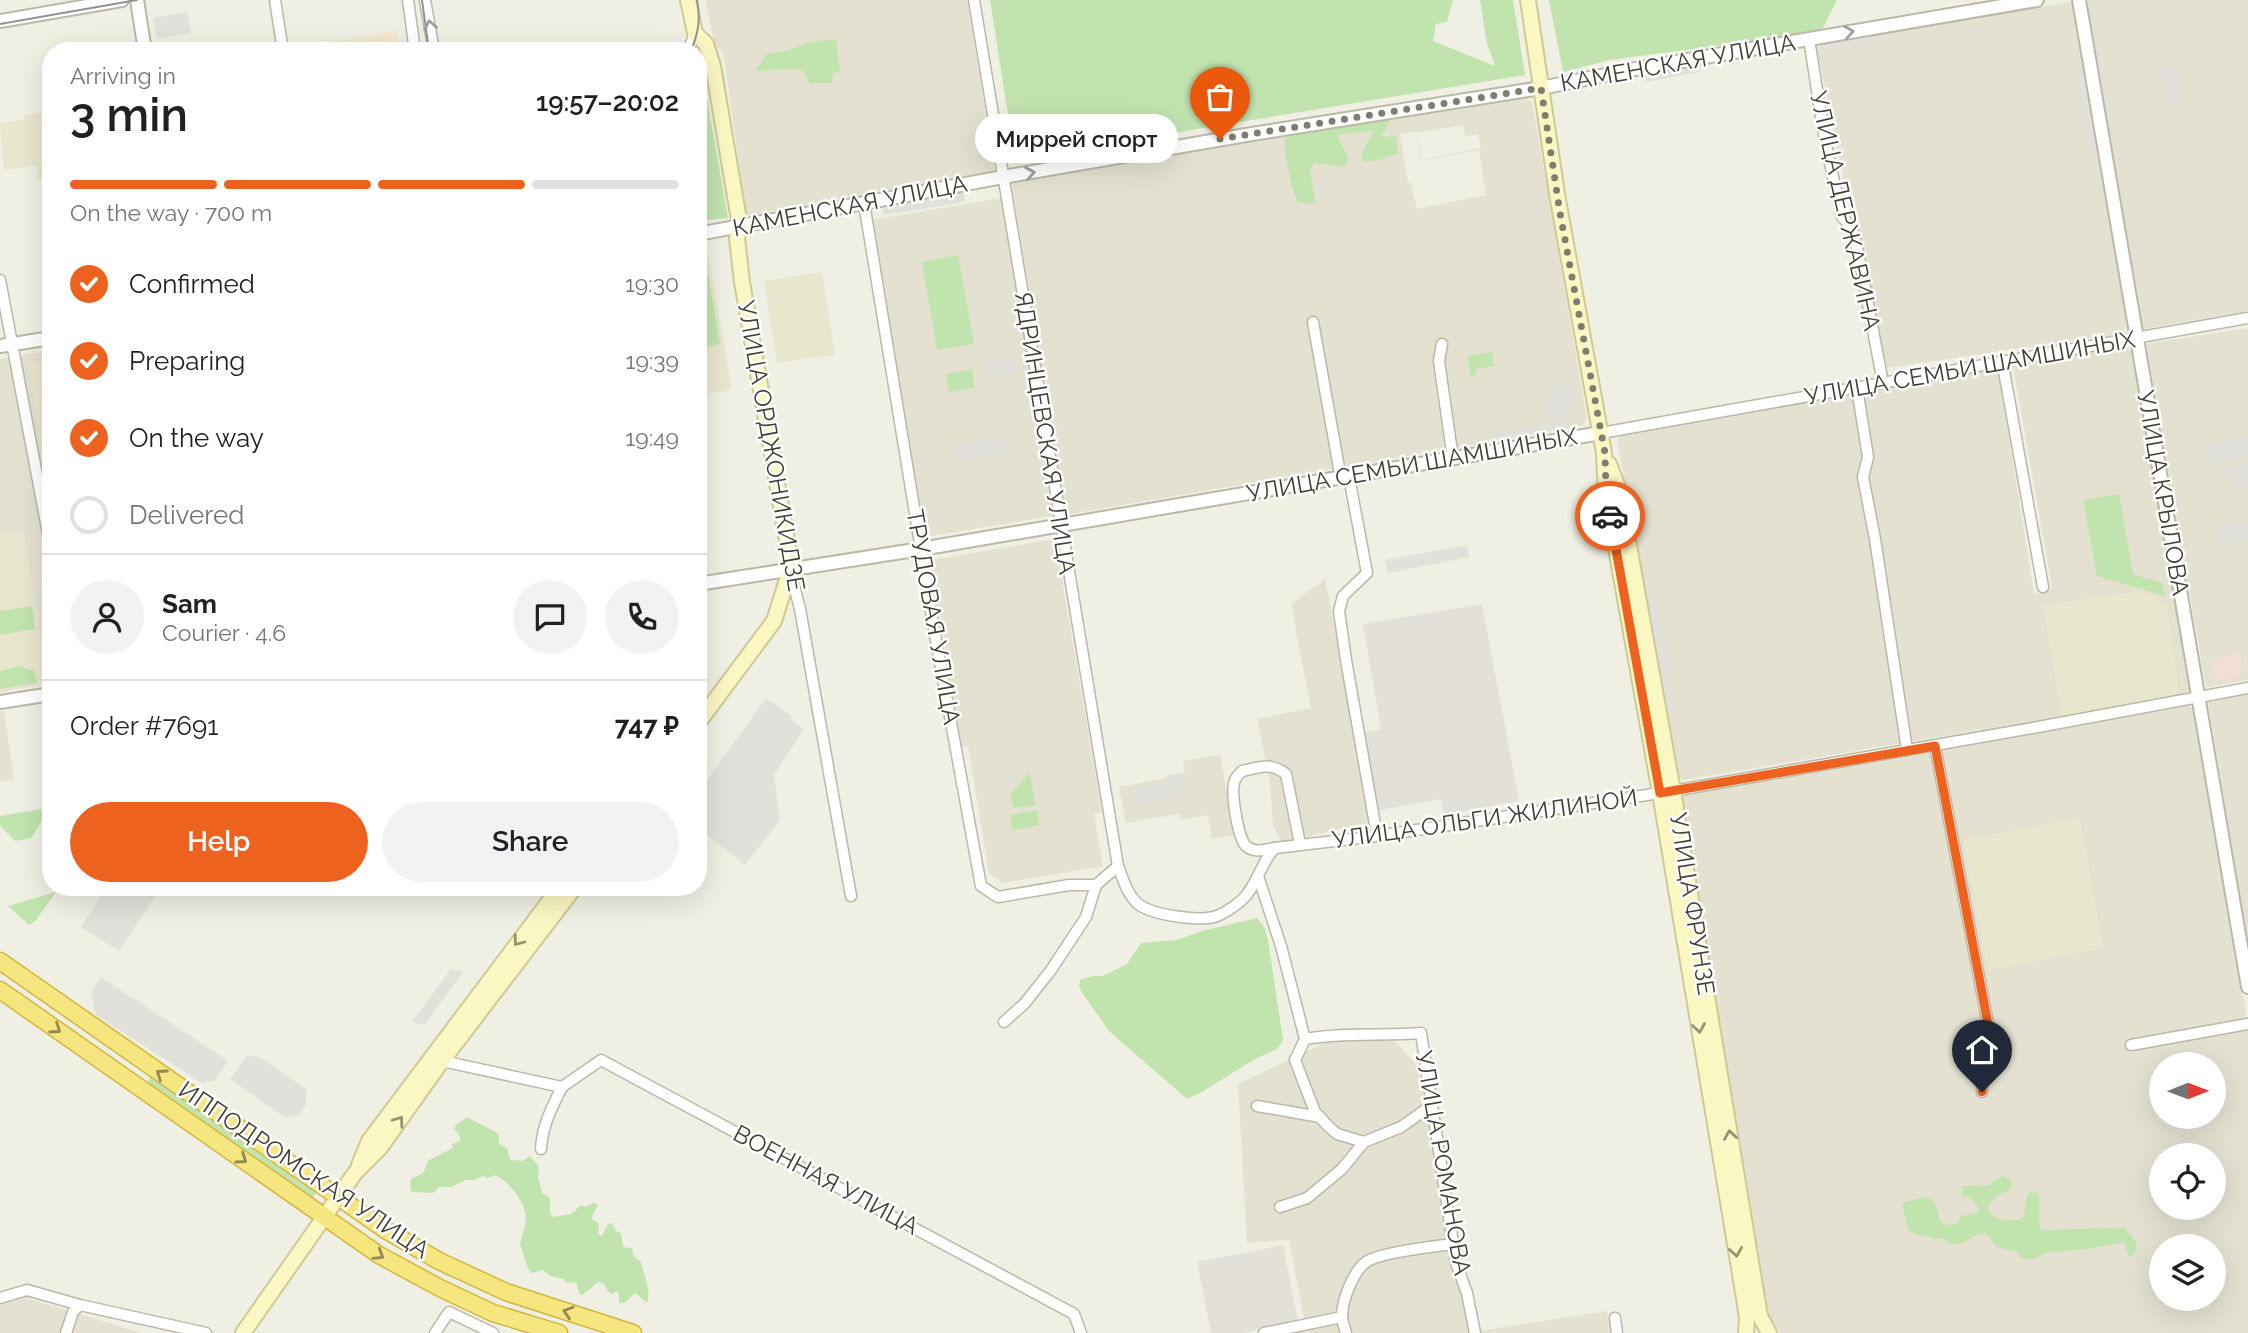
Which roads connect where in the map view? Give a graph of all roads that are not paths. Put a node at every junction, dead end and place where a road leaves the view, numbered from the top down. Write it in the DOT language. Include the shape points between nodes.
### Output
graph roads {
  1 [pos="122,0"];
  2 [pos="137,0"];
  3 [pos="275,0"];
  4 [pos="408,0"];
  5 [pos="425,0"];
  6 [pos="688,0"];
  7 [pos="974,0"];
  8 [pos="1528,0"];
  9 [pos="2037,0"];
  10 [pos="2079,0"];
  11 [pos="0,21"];
  12 [pos="695,33"];
  13 [pos="1808,39"];
  14 [pos="144,42"];
  15 [pos="282,42"];
  16 [pos="414,42"];
  17 [pos="432,42"];
  18 [pos="692,42"];
  19 [pos="704,42"];
  20 [pos="707,47"];
  21 [pos="1541,88"];
  22 [pos="1003,177"];
  23 [pos="864,203"];
  24 [pos="740,226"];
  25 [pos="707,232"];
  26 [pos="0,279"];
  27 [pos="2248,318"];
  28 [pos="1312,322"];
  29 [pos="42,339"];
  30 [pos="2136,339"];
  31 [pos="1441,344"];
  32 [pos="6,345"];
  33 [pos="2002,360"];
  34 [pos="1883,383"];
  35 [pos="1857,388"];
  36 [pos="1601,433"];
  37 [pos="1452,460"];
  38 [pos="1345,478"];
  39 [pos="42,508"];
  40 [pos="1060,526"];
  41 [pos="922,549"];
  42 [pos="790,570"];
  43 [pos="707,583"];
  44 [pos="2043,587"];
  45 [pos="2248,688"];
  46 [pos="42,695"];
  47 [pos="2199,696"];
  48 [pos="0,702"];
  49 [pos="707,711"];
  50 [pos="1935,746"];
  51 [pos="1907,750"];
  52 [pos="1666,792"];
  53 [pos="1377,836"];
  54 [pos="1300,844"];
  55 [pos="1275,848"];
  56 [pos="1118,866"];
  57 [pos="1259,879"];
  58 [pos="1096,885"];
  59 [pos="554,896"];
  60 [pos="568,896"];
  61 [pos="851,896"];
  62 [pos="0,961"];
  63 [pos="2248,987"];
  64 [pos="0,990"];
  65 [pos="1004,1022"];
  66 [pos="2248,1024"];
  67 [pos="1305,1040"];
  68 [pos="2131,1045"];
  69 [pos="437,1058"];
  70 [pos="562,1087"];
  71 [pos="1982,1092"];
  72 [pos="1432,1105"];
  73 [pos="1257,1106"];
  74 [pos="1320,1117"];
  75 [pos="1364,1142"];
  76 [pos="541,1149"];
  77 [pos="338,1197"];
  78 [pos="1280,1207"];
  79 [pos="323,1216"];
  80 [pos="1453,1244"];
  81 [pos="0,1298"];
  82 [pos="530,1300"];
  83 [pos="80,1306"];
  84 [pos="1342,1317"];
  85 [pos="1615,1318"];
  86 [pos="523,1322"];
  87 [pos="1751,1322"];
  88 [pos="66,1333"];
  89 [pos="206,1333"];
  90 [pos="243,1333"];
  91 [pos="435,1333"];
  92 [pos="493,1333"];
  93 [pos="559,1333"];
  94 [pos="633,1333"];
  95 [pos="1081,1333"];
  96 [pos="1264,1333"];
  97 [pos="1346,1333"];
  98 [pos="1475,1333"];
  99 [pos="1617,1333"];
  100 [pos="1769,1333"];
  1 -- 11 [label="street"];
  2 -- 14 [label="street"];
  3 -- 15 [label="street"];
  4 -- 16 [label="street"];
  17 -- 5 [label="street, one-way"];
  6 -- 12 [label="main road, УЛИЦА ОРДЖОНИКИДЗЕ"];
  7 -- 22 [label="street, ЯДРИНЦЕВСКАЯ УЛИЦА"];
  8 -- 21 [label="main road, УЛИЦА ФРУНЗЕ"];
  13 -- 9 [label="street, КАМЕНСКАЯ УЛИЦА, one-way"];
  10 -- 30 [label="street, УЛИЦА КРЫЛОВА"];
  12 -- 18 [label="street"];
  12 -- 19 [label="main road, УЛИЦА ОРДЖОНИКИДЗЕ"];
  13 -- 21 [label="street, КАМЕНСКАЯ УЛИЦА"];
  13 -- 34 [label="street, УЛИЦА ДЕРЖАВИНА" via="1830,166 1842,217 1852,227"];
  20 -- 24 [label="main road, УЛИЦА ОРДЖОНИКИДЗЕ"];
  22 -- 21 [label="street, КАМЕНСКАЯ УЛИЦА, one-way"];
  21 -- 36 [label="main road, УЛИЦА ФРУНЗЕ"];
  22 -- 23 [label="street, КАМЕНСКАЯ УЛИЦА"];
  22 -- 40 [label="street, ЯДРИНЦЕВСКАЯ УЛИЦА"];
  23 -- 24 [label="street, КАМЕНСКАЯ УЛИЦА"];
  23 -- 41 [label="street, ТРУДОВАЯ УЛИЦА"];
  24 -- 25 [label="street, КАМЕНСКАЯ УЛИЦА"];
  24 -- 42 [label="main road, УЛИЦА ОРДЖОНИКИДЗЕ" via="742,282"];
  26 -- 32 [label="street"];
  27 -- 30 [label="street, УЛИЦА СЕМЬИ ШАМШИНЫХ"];
  28 -- 38 [label="street"];
  29 -- 32 [label="street"];
  30 -- 33 [label="street, УЛИЦА СЕМЬИ ШАМШИНЫХ"];
  30 -- 47 [label="street, УЛИЦА КРЫЛОВА"];
  31 -- 37 [label="street" via="1439,361"];
  32 -- 39 [label="street"];
  33 -- 34 [label="street, УЛИЦА СЕМЬИ ШАМШИНЫХ"];
  33 -- 44 [label="street"];
  34 -- 35 [label="street, УЛИЦА СЕМЬИ ШАМШИНЫХ"];
  35 -- 36 [label="street, УЛИЦА СЕМЬИ ШАМШИНЫХ"];
  35 -- 51 [label="street" via="1868,457 1863,477"];
  36 -- 37 [label="street, УЛИЦА СЕМЬИ ШАМШИНЫХ"];
  36 -- 52 [label="main road, УЛИЦА ФРУНЗЕ" via="1619,490"];
  37 -- 38 [label="street, УЛИЦА СЕМЬИ ШАМШИНЫХ"];
  38 -- 40 [label="street, УЛИЦА СЕМЬИ ШАМШИНЫХ"];
  38 -- 53 [label="street" via="1367,573 1343,596 1339,611"];
  40 -- 41 [label="street, УЛИЦА СЕМЬИ ШАМШИНЫХ"];
  40 -- 56 [label="street, ЯДРИНЦЕВСКАЯ УЛИЦА"];
  41 -- 42 [label="street, УЛИЦА СЕМЬИ ШАМШИНЫХ"];
  41 -- 58 [label="street, ТРУДОВАЯ УЛИЦА" via="981,886 998,897"];
  42 -- 43 [label="street, УЛИЦА СЕМЬИ ШАМШИНЫХ"];
  42 -- 49 [label="main road" via="774,621"];
  42 -- 61 [label="street, УЛИЦА ОРДЖОНИКИДЗЕ"];
  45 -- 47 [label="street, УЛИЦА ОЛЬГИ ЖИЛИНОЙ"];
  46 -- 48 [label="street"];
  47 -- 50 [label="street, УЛИЦА ОЛЬГИ ЖИЛИНОЙ"];
  47 -- 63 [label="street, УЛИЦА КРЫЛОВА"];
  50 -- 51 [label="street, УЛИЦА ОЛЬГИ ЖИЛИНОЙ"];
  50 -- 71 [label="street" via="1992,1045 1984,1056"];
  51 -- 52 [label="street, УЛИЦА ОЛЬГИ ЖИЛИНОЙ"];
  52 -- 53 [label="street, УЛИЦА ОЛЬГИ ЖИЛИНОЙ"];
  52 -- 87 [label="main road, УЛИЦА ФРУНЗЕ"];
  53 -- 54 [label="street, УЛИЦА ОЛЬГИ ЖИЛИНОЙ"];
  54 -- 55 [label="street, УЛИЦА ОЛЬГИ ЖИЛИНОЙ"];
  54 -- 55 [label="street, УЛИЦА ОЛЬГИ ЖИЛИНОЙ" via="1286,774 1276,767 1241,771 1233,794 1240,836 1246,846 1257,851"];
  55 -- 57 [label="street, ЯДРИНЦЕВСКАЯ УЛИЦА" via="1266,857"];
  56 -- 57 [label="street, ЯДРИНЦЕВСКАЯ УЛИЦА" via="1130,896 1139,904 1191,917 1217,916 1242,899"];
  56 -- 58 [label="street"];
  57 -- 67 [label="street"];
  58 -- 65 [label="street" via="1086,917 1051,970"];
  59 -- 69 [label="main road, one-way"];
  60 -- 69 [label="main road"];
  77 -- 62 [label="highway, ИППОДРОМСКАЯ УЛИЦА, one-way"];
  64 -- 79 [label="highway, ИППОДРОМСКАЯ УЛИЦА, one-way"];
  66 -- 68 [label="street"];
  67 -- 72 [label="street, УЛИЦА РОМАНОВА" via="1420,1033"];
  67 -- 74 [label="street" via="1295,1060"];
  69 -- 70 [label="street"];
  69 -- 77 [label="main road" via="380,1148"];
  70 -- 76 [label="street" via="547,1118"];
  70 -- 95 [label="street, ВОЕННАЯ УЛИЦА" via="601,1060 1074,1314"];
  72 -- 75 [label="street" via="1401,1127"];
  72 -- 80 [label="street, УЛИЦА РОМАНОВА"];
  73 -- 74 [label="street"];
  74 -- 75 [label="street" via="1337,1134"];
  75 -- 78 [label="street" via="1342,1169 1307,1198"];
  77 -- 79 [label="main road"];
  77 -- 82 [label="highway, ИППОДРОМСКАЯ УЛИЦА" via="439,1261"];
  79 -- 86 [label="highway, ИППОДРОМСКАЯ УЛИЦА, one-way" via="379,1255 440,1288"];
  79 -- 90 [label="main road"];
  80 -- 84 [label="street" via="1368,1260 1353,1275"];
  80 -- 98 [label="street, УЛИЦА РОМАНОВА"];
  81 -- 83 [label="street" via="27,1290"];
  82 -- 86 [label="highway" via="520,1305"];
  94 -- 82 [label="highway, ИППОДРОМСКАЯ УЛИЦА, one-way"];
  83 -- 88 [label="street"];
  83 -- 89 [label="street"];
  84 -- 96 [label="street"];
  84 -- 97 [label="street"];
  85 -- 99 [label="street"];
  86 -- 93 [label="highway, ИППОДРОМСКАЯ УЛИЦА"];
  87 -- 100 [label="main road, УЛИЦА ФРУНЗЕ"];
  91 -- 92 [label="street" via="449,1312"];
}
